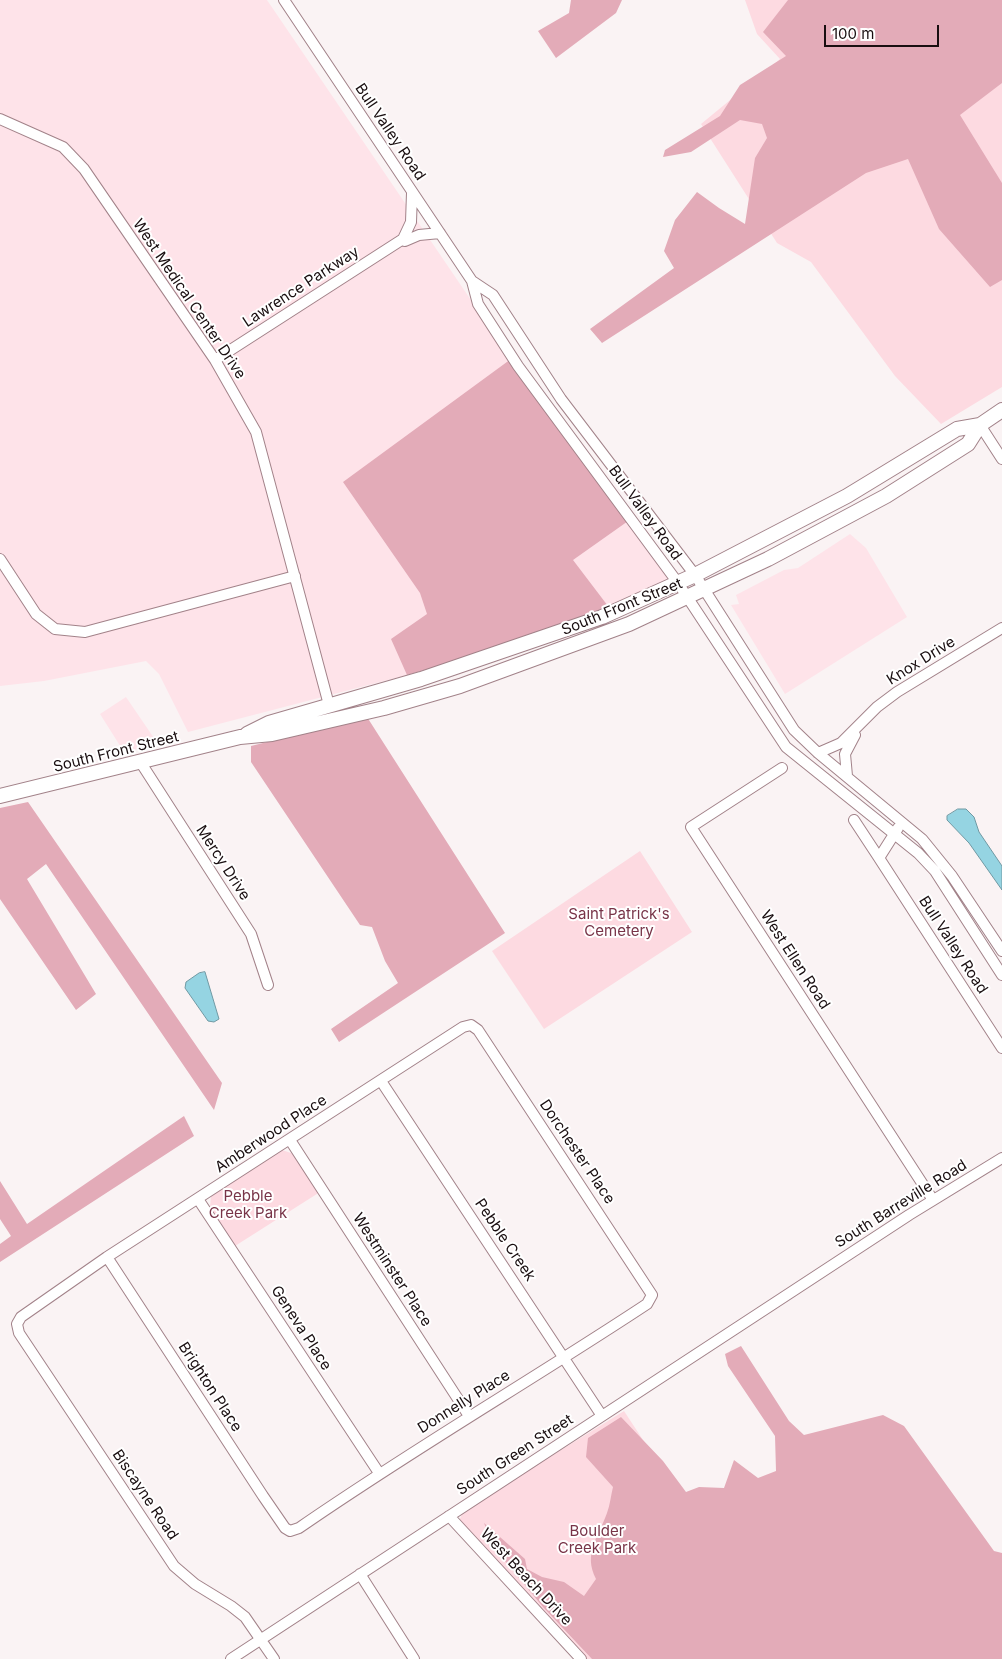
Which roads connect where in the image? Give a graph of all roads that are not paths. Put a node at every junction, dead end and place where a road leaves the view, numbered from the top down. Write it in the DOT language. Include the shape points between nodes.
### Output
graph roads {
  1 [pos="284,0"];
  2 [pos="0,119"];
  3 [pos="412,193"];
  4 [pos="440,233"];
  5 [pos="403,239"];
  6 [pos="472,281"];
  7 [pos="215,360"];
  8 [pos="1002,410"];
  9 [pos="980,425"];
  10 [pos="1002,459"];
  11 [pos="0,559"];
  12 [pos="695,574"];
  13 [pos="295,576"];
  14 [pos="678,583"];
  15 [pos="705,589"];
  16 [pos="688,598"];
  17 [pos="1002,628"];
  18 [pos="329,706"];
  19 [pos="860,725"];
  20 [pos="240,737"];
  21 [pos="818,753"];
  22 [pos="141,763"];
  23 [pos="782,768"];
  24 [pos="848,776"];
  25 [pos="0,796"];
  26 [pos="854,820"];
  27 [pos="903,821"];
  28 [pos="895,833"];
  29 [pos="878,858"];
  30 [pos="1002,951"];
  31 [pos="1002,975"];
  32 [pos="268,985"];
  33 [pos="471,1025"];
  34 [pos="1002,1048"];
  35 [pos="381,1081"];
  36 [pos="290,1140"];
  37 [pos="1002,1158"];
  38 [pos="198,1199"];
  39 [pos="933,1200"];
  40 [pos="107,1257"];
  41 [pos="816,1276"];
  42 [pos="652,1298"];
  43 [pos="17,1324"];
  44 [pos="565,1358"];
  45 [pos="469,1416"];
  46 [pos="602,1416"];
  47 [pos="379,1472"];
  48 [pos="449,1516"];
  49 [pos="290,1531"];
  50 [pos="360,1574"];
  51 [pos="261,1639"];
  52 [pos="231,1659"];
  53 [pos="274,1659"];
  54 [pos="414,1659"];
  55 [pos="581,1659"];
  1 -- 3 [label="street, Bull Valley Road"];
  2 -- 7 [label="street, West Medical Center Drive" via="62,147 84,170"];
  3 -- 4 [label="street, Bull Valley Road"];
  3 -- 5 [label="street" via="411,222"];
  4 -- 5 [label="street, Lawrence Parkway"];
  4 -- 6 [label="street, Bull Valley Road"];
  5 -- 7 [label="street, Lawrence Parkway"];
  6 -- 12 [label="street, Bull Valley Road" via="493,295 561,399"];
  6 -- 14 [label="street, Bull Valley Road" via="478,304 518,366"];
  7 -- 13 [label="street, West Medical Center Drive" via="256,432"];
  8 -- 9 [label="main road, South Front Street"];
  9 -- 10 [label="street"];
  9 -- 12 [label="main road, South Front Street" via="957,429 847,496"];
  9 -- 15 [label="main road, South Front Street" via="968,444 886,496"];
  11 -- 13 [label="street" via="36,614 55,629 85,632"];
  12 -- 14 [label="main road, South Front Street"];
  12 -- 15 [label="street, Bull Valley Road"];
  13 -- 18 [label="street, West Medical Center Drive"];
  14 -- 16 [label="street, Bull Valley Road"];
  14 -- 18 [label="main road, South Front Street" via="554,635 422,680"];
  15 -- 16 [label="main road, South Front Street"];
  15 -- 21 [label="street, Bull Valley Road" via="794,730"];
  16 -- 20 [label="main road, South Front Street" via="629,624 460,686 384,708 272,734"];
  16 -- 28 [label="street, Bull Valley Road" via="786,747"];
  17 -- 19 [label="street, Knox Drive" via="896,692"];
  18 -- 20 [label="main road, South Front Street" via="269,723"];
  19 -- 21 [label="street, Knox Drive" via="837,746"];
  19 -- 24 [label="street, Knox Drive" via="846,751"];
  20 -- 22 [label="main road, South Front Street"];
  21 -- 24 [label="street, Bull Valley Road"];
  22 -- 25 [label="main road, South Front Street"];
  22 -- 32 [label="street, Mercy Drive" via="252,934"];
  23 -- 39 [label="street, West Ellen Road" via="691,827"];
  24 -- 27 [label="street, Bull Valley Road"];
  26 -- 29 [label="street, Bull Valley Road"];
  27 -- 28 [label="street"];
  27 -- 30 [label="street, Bull Valley Road" via="922,838 952,876"];
  28 -- 29 [label="street"];
  28 -- 31 [label="street, Bull Valley Road" via="934,872"];
  29 -- 34 [label="street, Bull Valley Road"];
  33 -- 35 [label="street, Amberwood Place" via="463,1027"];
  33 -- 42 [label="street, Dorchester Place" via="478,1030 650,1290"];
  35 -- 36 [label="street, Amberwood Place"];
  35 -- 44 [label="street, Pebble Creek"];
  36 -- 38 [label="street, Amberwood Place"];
  36 -- 45 [label="street, Westminster Place"];
  37 -- 39 [label="street, South Barreville Road"];
  38 -- 40 [label="street, Amberwood Place"];
  38 -- 47 [label="street, Geneva Place"];
  39 -- 41 [label="street, South Barreville Road"];
  40 -- 43 [label="street, Amberwood Place" via="21,1317"];
  40 -- 49 [label="street, Brighton Place" via="263,1496"];
  41 -- 46 [label="street, South Green Street"];
  42 -- 44 [label="street, Donnelly Place"];
  43 -- 51 [label="street, Biscayne Road" via="19,1333 174,1566 245,1617"];
  44 -- 45 [label="street, Donnelly Place"];
  44 -- 46 [label="street, Pebble Creek"];
  45 -- 47 [label="street, Donnelly Place"];
  46 -- 48 [label="street, South Green Street"];
  47 -- 49 [label="street, Donnelly Place"];
  48 -- 50 [label="street, South Green Street"];
  48 -- 55 [label="street, West Beach Drive"];
  50 -- 51 [label="street, South Green Street"];
  50 -- 54 [label="street"];
  51 -- 52 [label="street, South Green Street"];
  51 -- 53 [label="street, Biscayne Road"];
}
